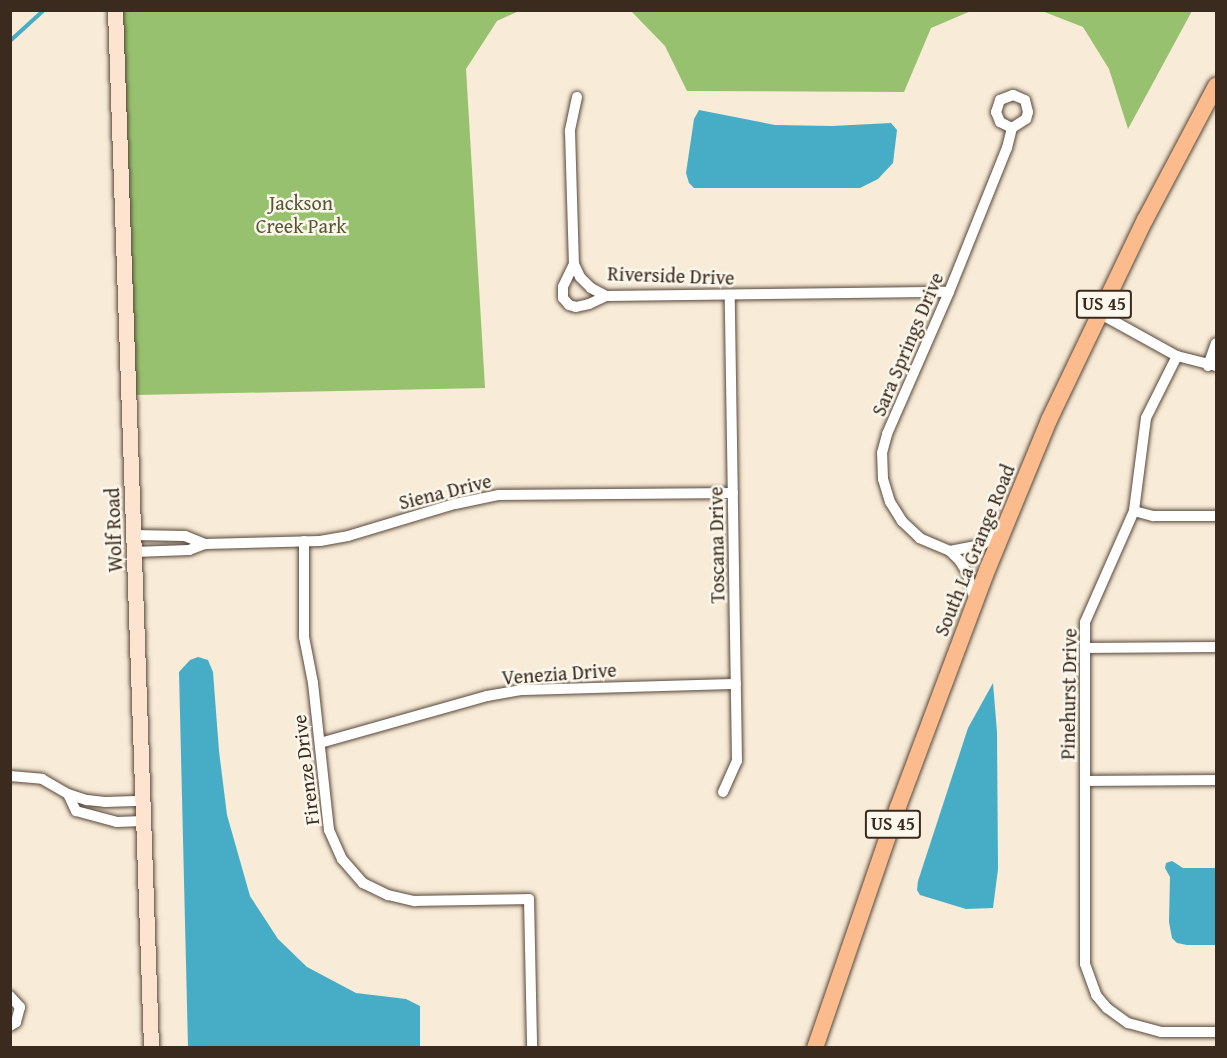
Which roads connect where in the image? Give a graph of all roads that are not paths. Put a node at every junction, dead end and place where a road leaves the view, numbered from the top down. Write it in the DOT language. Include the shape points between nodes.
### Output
graph roads {
  1 [pos="115,10"];
  2 [pos="1216,86"];
  3 [pos="577,97"];
  4 [pos="1012,128"];
  5 [pos="574,264"];
  6 [pos="949,292"];
  7 [pos="730,295"];
  8 [pos="606,296"];
  9 [pos="1100,313"];
  10 [pos="1216,343"];
  11 [pos="1177,356"];
  12 [pos="1212,366"];
  13 [pos="733,493"];
  14 [pos="1134,511"];
  15 [pos="1216,516"];
  16 [pos="1004,528"];
  17 [pos="134,535"];
  18 [pos="304,541"];
  19 [pos="205,544"];
  20 [pos="950,551"];
  21 [pos="134,552"];
  22 [pos="975,602"];
  23 [pos="1216,647"];
  24 [pos="1085,648"];
  25 [pos="736,684"];
  26 [pos="320,743"];
  27 [pos="10,776"];
  28 [pos="1085,780"];
  29 [pos="1216,780"];
  30 [pos="723,792"];
  31 [pos="68,794"];
  32 [pos="143,801"];
  33 [pos="143,821"];
  34 [pos="10,996"];
  35 [pos="10,1026"];
  36 [pos="1216,1032"];
  37 [pos="151,1047"];
  38 [pos="532,1047"];
  39 [pos="815,1047"];
  1 -- 17 [label="main road, Wolf Road"];
  2 -- 9 [label="main road, South La Grange Road / US 45"];
  3 -- 5 [label="street" via="570,131"];
  4 -- 6 [label="street, Sara Springs Drive"];
  5 -- 8 [label="street, Riverside Drive" via="580,277"];
  5 -- 8 [label="street" via="563,287 563,298 569,305 590,304"];
  6 -- 7 [label="street, Riverside Drive"];
  6 -- 20 [label="street, Sara Springs Drive" via="882,453 883,479 890,502 902,521 920,538"];
  7 -- 8 [label="street, Riverside Drive"];
  7 -- 13 [label="street, Toscana Drive"];
  9 -- 11 [label="street"];
  9 -- 16 [label="main road, South La Grange Road / US 45"];
  10 -- 12 [label="street"];
  11 -- 12 [label="street"];
  11 -- 14 [label="street, Pinehurst Drive" via="1146,418"];
  13 -- 18 [label="street, Siena Drive" via="499,495 348,536"];
  13 -- 25 [label="street, Toscana Drive"];
  14 -- 15 [label="street" via="1153,516"];
  14 -- 24 [label="street, Pinehurst Drive" via="1085,622"];
  16 -- 20 [label="street" via="982,545"];
  16 -- 22 [label="main road, South La Grange Road / US 45"];
  17 -- 19 [label="street, Siena Drive" via="185,536"];
  17 -- 21 [label="main road, Wolf Road"];
  18 -- 19 [label="street, Siena Drive"];
  18 -- 26 [label="street, Firenze Drive" via="304,637"];
  19 -- 21 [label="street, Siena Drive" via="189,550"];
  20 -- 22 [label="street, Sara Springs Drive" via="968,574"];
  21 -- 32 [label="main road, Wolf Road"];
  22 -- 39 [label="main road, South La Grange Road / US 45" via="898,807"];
  23 -- 24 [label="street"];
  24 -- 28 [label="street, Pinehurst Drive"];
  25 -- 26 [label="street, Venezia Drive" via="520,690"];
  25 -- 30 [label="street, Toscana Drive" via="737,761"];
  26 -- 38 [label="street, Firenze Drive" via="329,830 342,859 363,883 388,895 415,901 529,899"];
  27 -- 31 [label="street" via="42,779"];
  28 -- 29 [label="street"];
  28 -- 36 [label="street, Pinehurst Drive" via="1085,964 1096,995 1128,1023 1161,1032"];
  31 -- 32 [label="street" via="105,802"];
  31 -- 33 [label="street" via="76,811 117,822"];
  32 -- 33 [label="main road, Wolf Road"];
  33 -- 37 [label="main road, Wolf Road"];
  34 -- 35 [label="street" via="20,1007 16,1022"];
}
